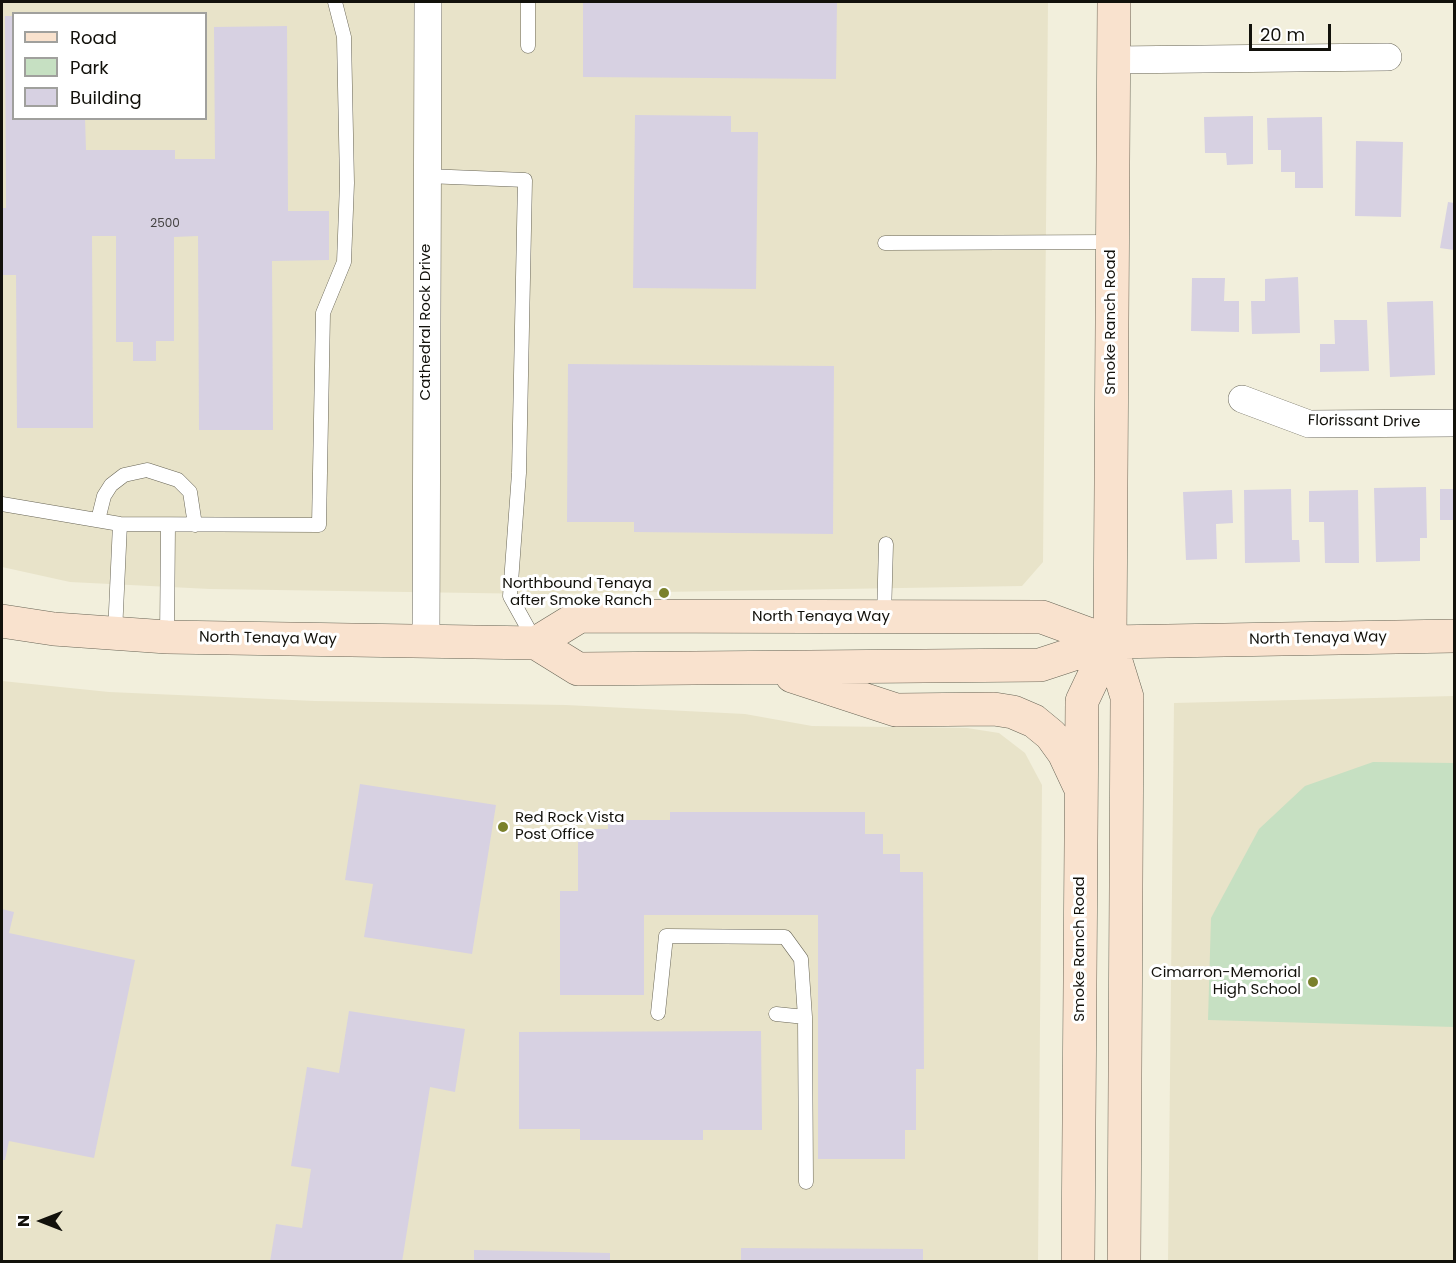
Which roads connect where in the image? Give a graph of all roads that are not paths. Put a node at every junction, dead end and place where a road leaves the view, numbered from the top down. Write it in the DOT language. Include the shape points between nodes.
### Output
graph roads {
  1 [pos="335,2"];
  2 [pos="428,2"];
  3 [pos="528,2"];
  4 [pos="1114,2"];
  5 [pos="528,46"];
  6 [pos="1388,57"];
  7 [pos="1113,60"];
  8 [pos="426,176"];
  9 [pos="1112,242"];
  10 [pos="885,243"];
  11 [pos="1242,399"];
  12 [pos="1455,423"];
  13 [pos="2,504"];
  14 [pos="98,520"];
  15 [pos="120,524"];
  16 [pos="168,525"];
  17 [pos="195,525"];
  18 [pos="886,544"];
  19 [pos="884,617"];
  20 [pos="2,621"];
  21 [pos="115,634"];
  22 [pos="1455,636"];
  23 [pos="167,637"];
  24 [pos="426,642"];
  25 [pos="1110,642"];
  26 [pos="536,643"];
  27 [pos="767,668"];
  28 [pos="1081,790"];
  29 [pos="658,1013"];
  30 [pos="776,1014"];
  31 [pos="805,1017"];
  32 [pos="806,1182"];
  33 [pos="1078,1262"];
  34 [pos="1124,1262"];
  1 -- 17 [label="lane" via="344,37 347,183 344,262 323,313 319,525"];
  2 -- 8 [label="street, Cathedral Rock Drive"];
  3 -- 5 [label="lane"];
  4 -- 7 [label="main road, Smoke Ranch Road"];
  6 -- 7 [label="street"];
  7 -- 9 [label="main road, Smoke Ranch Road"];
  8 -- 24 [label="street, Cathedral Rock Drive"];
  8 -- 26 [label="lane" via="525,180 519,473 510,596"];
  9 -- 10 [label="lane"];
  9 -- 25 [label="main road, Smoke Ranch Road"];
  11 -- 12 [label="street, Florissant Drive" via="1309,424"];
  13 -- 14 [label="lane"];
  14 -- 15 [label="lane"];
  14 -- 17 [label="lane" via="111,484 124,475 147,470 178,480 190,492"];
  15 -- 16 [label="lane"];
  15 -- 21 [label="lane"];
  16 -- 17 [label="lane"];
  16 -- 23 [label="lane"];
  18 -- 19 [label="lane"];
  19 -- 25 [label="main road, North Tenaya Way" via="1042,617"];
  19 -- 26 [label="main road, North Tenaya Way" via="580,616"];
  20 -- 21 [label="main road, North Tenaya Way"];
  21 -- 23 [label="main road, North Tenaya Way"];
  22 -- 25 [label="main road, North Tenaya Way"];
  23 -- 24 [label="main road, North Tenaya Way"];
  24 -- 26 [label="main road, North Tenaya Way"];
  25 -- 27 [label="main road, North Tenaya Way" via="1040,665"];
  25 -- 28 [label="main road, Smoke Ranch Road" via="1082,701"];
  25 -- 34 [label="main road, Smoke Ranch Road" via="1126,697"];
  26 -- 27 [label="main road, North Tenaya Way" via="578,669"];
  27 -- 28 [label="main road" via="896,710 1013,712 1052,735"];
  28 -- 33 [label="main road, Smoke Ranch Road"];
  29 -- 31 [label="lane" via="666,936 785,937 801,959"];
  30 -- 31 [label="lane"];
  31 -- 32 [label="lane"];
}
